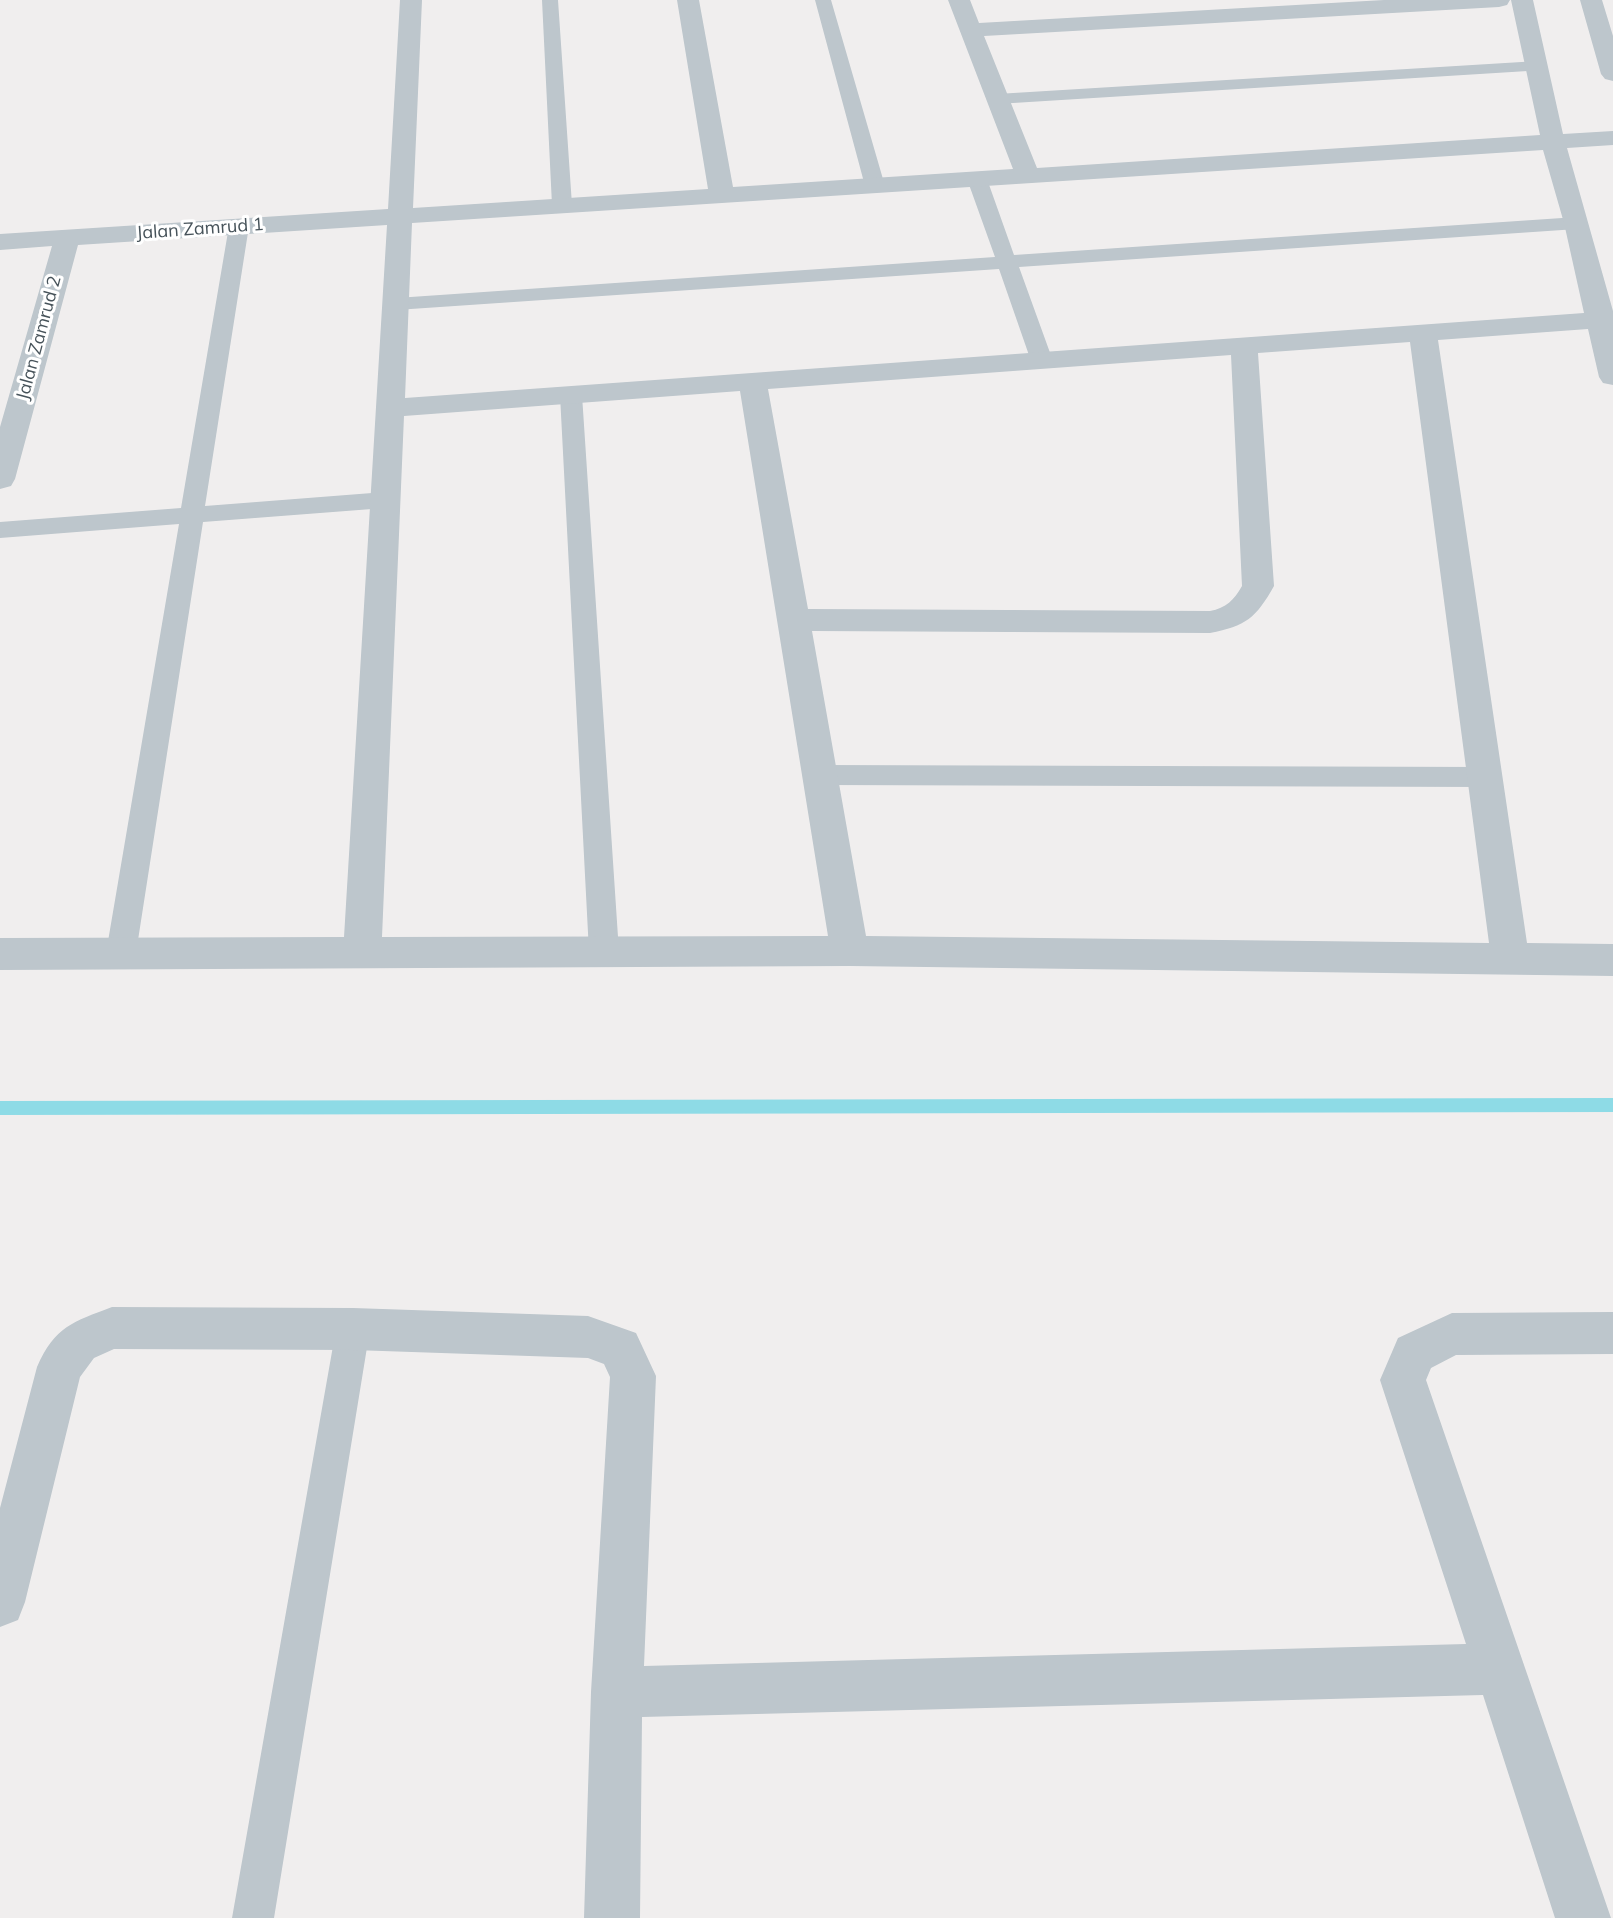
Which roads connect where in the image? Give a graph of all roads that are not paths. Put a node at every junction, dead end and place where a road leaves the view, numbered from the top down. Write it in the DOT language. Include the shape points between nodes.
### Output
graph roads {
  1 [pos="411,0"];
  2 [pos="550,0"];
  3 [pos="688,0"];
  4 [pos="823,0"];
  5 [pos="959,0"];
  6 [pos="1499,0"];
  7 [pos="1522,0"];
  8 [pos="1591,0"];
  9 [pos="1391,3"];
  10 [pos="1247,7"];
  11 [pos="971,30"];
  12 [pos="1607,32"];
  13 [pos="1538,66"];
  14 [pos="1613,74"];
  15 [pos="998,99"];
  16 [pos="1613,138"];
  17 [pos="1553,142"];
  18 [pos="1028,176"];
  19 [pos="977,179"];
  20 [pos="875,186"];
  21 [pos="722,195"];
  22 [pos="562,205"];
  23 [pos="400,216"];
  24 [pos="1577,223"];
  25 [pos="239,226"];
  26 [pos="67,237"];
  27 [pos="0,242"];
  28 [pos="1007,262"];
  29 [pos="396,304"];
  30 [pos="1607,320"];
  31 [pos="1423,333"];
  32 [pos="1244,346"];
  33 [pos="1042,361"];
  34 [pos="1613,377"];
  35 [pos="753,382"];
  36 [pos="571,395"];
  37 [pos="390,408"];
  38 [pos="0,479"];
  39 [pos="385,500"];
  40 [pos="192,515"];
  41 [pos="0,530"];
  42 [pos="794,620"];
  43 [pos="820,775"];
  44 [pos="1486,777"];
  45 [pos="850,951"];
  46 [pos="604,952"];
  47 [pos="121,953"];
  48 [pos="362,953"];
  49 [pos="0,954"];
  50 [pos="1510,959"];
  51 [pos="1613,960"];
  52 [pos="353,1329"];
  53 [pos="1613,1333"];
  54 [pos="0,1602"];
  55 [pos="1500,1669"];
  56 [pos="617,1692"];
  57 [pos="253,1918"];
  58 [pos="612,1918"];
  59 [pos="1583,1918"];
  1 -- 23 [label="street"];
  2 -- 22 [label="lane"];
  3 -- 21 [label="street"];
  4 -- 20 [label="lane"];
  5 -- 11 [label="street"];
  6 -- 9 [label="street"];
  7 -- 13 [label="street"];
  8 -- 12 [label="street"];
  9 -- 10 [label="street"];
  10 -- 11 [label="street"];
  11 -- 15 [label="street"];
  12 -- 14 [label="street"];
  13 -- 15 [label="lane"];
  13 -- 17 [label="street"];
  15 -- 18 [label="street"];
  16 -- 17 [label="street, Jalan Zamrud 1"];
  17 -- 18 [label="street, Jalan Zamrud 1"];
  17 -- 24 [label="street"];
  18 -- 19 [label="street, Jalan Zamrud 1"];
  19 -- 20 [label="street, Jalan Zamrud 1"];
  19 -- 28 [label="lane"];
  20 -- 21 [label="street, Jalan Zamrud 1"];
  21 -- 22 [label="street, Jalan Zamrud 1"];
  22 -- 23 [label="street, Jalan Zamrud 1"];
  23 -- 25 [label="street, Jalan Zamrud 1"];
  23 -- 29 [label="street"];
  24 -- 28 [label="lane"];
  24 -- 30 [label="street"];
  25 -- 26 [label="street, Jalan Zamrud 1"];
  25 -- 40 [label="lane"];
  26 -- 27 [label="street, Jalan Zamrud 1"];
  26 -- 38 [label="street, Jalan Zamrud 2"];
  28 -- 29 [label="lane"];
  28 -- 33 [label="lane"];
  29 -- 37 [label="street"];
  30 -- 31 [label="street"];
  30 -- 34 [label="street"];
  31 -- 32 [label="street"];
  31 -- 44 [label="street"];
  32 -- 33 [label="street"];
  32 -- 42 [label="street" via="1258,586 1235,617 1210,622"];
  33 -- 35 [label="street"];
  35 -- 36 [label="street"];
  35 -- 42 [label="street"];
  36 -- 37 [label="street"];
  36 -- 46 [label="lane"];
  37 -- 39 [label="street"];
  39 -- 40 [label="lane"];
  39 -- 48 [label="street"];
  40 -- 41 [label="lane"];
  40 -- 47 [label="lane"];
  42 -- 43 [label="street"];
  43 -- 44 [label="lane"];
  43 -- 45 [label="street"];
  44 -- 50 [label="street"];
  45 -- 46 [label="street"];
  45 -- 50 [label="street"];
  46 -- 48 [label="street"];
  47 -- 48 [label="street"];
  47 -- 49 [label="street"];
  50 -- 51 [label="street"];
  52 -- 54 [label="street" via="112,1328 78,1343 60,1367"];
  52 -- 56 [label="street" via="588,1337 620,1348 633,1376"];
  52 -- 57 [label="lane"];
  53 -- 55 [label="street" via="1452,1335 1414,1353 1403,1380"];
  55 -- 56 [label="street"];
  55 -- 59 [label="street"];
  56 -- 58 [label="street"];
}
